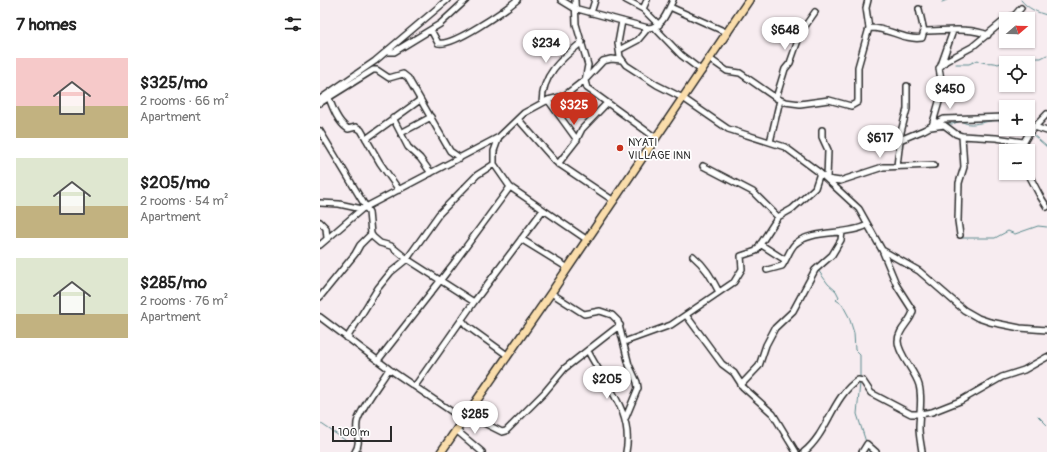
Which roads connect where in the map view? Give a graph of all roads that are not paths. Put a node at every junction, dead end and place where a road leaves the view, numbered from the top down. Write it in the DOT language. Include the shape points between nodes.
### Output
graph roads {
  1 [pos="447,0"];
  2 [pos="466,0"];
  3 [pos="517,0"];
  4 [pos="561,0"];
  5 [pos="575,0"];
  6 [pos="595,0"];
  7 [pos="626,0"];
  8 [pos="647,0"];
  9 [pos="674,0"];
  10 [pos="749,0"];
  11 [pos="868,0"];
  12 [pos="670,7"];
  13 [pos="574,8"];
  14 [pos="1021,8"];
  15 [pos="642,9"];
  16 [pos="919,9"];
  17 [pos="815,12"];
  18 [pos="1018,12"];
  19 [pos="591,13"];
  20 [pos="622,21"];
  21 [pos="999,25"];
  22 [pos="657,26"];
  23 [pos="648,28"];
  24 [pos="870,28"];
  25 [pos="431,30"];
  26 [pos="953,31"];
  27 [pos="924,32"];
  28 [pos="728,33"];
  29 [pos="988,35"];
  30 [pos="582,42"];
  31 [pos="619,50"];
  32 [pos="386,52"];
  33 [pos="710,59"];
  34 [pos="622,60"];
  35 [pos="941,65"];
  36 [pos="702,71"];
  37 [pos="586,78"];
  38 [pos="907,86"];
  39 [pos="329,98"];
  40 [pos="683,98"];
  41 [pos="320,99"];
  42 [pos="778,99"];
  43 [pos="420,100"];
  44 [pos="548,100"];
  45 [pos="320,103"];
  46 [pos="606,103"];
  47 [pos="542,104"];
  48 [pos="1047,114"];
  49 [pos="431,117"];
  50 [pos="999,117"];
  51 [pos="393,118"];
  52 [pos="518,119"];
  53 [pos="1035,126"];
  54 [pos="931,127"];
  55 [pos="1035,127"];
  56 [pos="822,130"];
  57 [pos="320,131"];
  58 [pos="1047,131"];
  59 [pos="401,132"];
  60 [pos="962,136"];
  61 [pos="1027,136"];
  62 [pos="499,137"];
  63 [pos="656,138"];
  64 [pos="366,139"];
  65 [pos="577,140"];
  66 [pos="900,140"];
  67 [pos="770,142"];
  68 [pos="1023,142"];
  69 [pos="460,158"];
  70 [pos="494,164"];
  71 [pos="558,164"];
  72 [pos="934,165"];
  73 [pos="703,166"];
  74 [pos="897,166"];
  75 [pos="431,173"];
  76 [pos="820,173"];
  77 [pos="827,179"];
  78 [pos="1032,180"];
  79 [pos="510,187"];
  80 [pos="399,190"];
  81 [pos="1045,201"];
  82 [pos="614,202"];
  83 [pos="320,203"];
  84 [pos="1047,206"];
  85 [pos="364,208"];
  86 [pos="543,210"];
  87 [pos="778,217"];
  88 [pos="320,222"];
  89 [pos="867,225"];
  90 [pos="842,232"];
  91 [pos="371,234"];
  92 [pos="960,235"];
  93 [pos="327,238"];
  94 [pos="521,238"];
  95 [pos="586,239"];
  96 [pos="760,244"];
  97 [pos="320,245"];
  98 [pos="882,250"];
  99 [pos="693,256"];
  100 [pos="407,259"];
  101 [pos="785,260"];
  102 [pos="568,268"];
  103 [pos="767,270"];
  104 [pos="439,280"];
  105 [pos="718,292"];
  106 [pos="551,293"];
  107 [pos="320,297"];
  108 [pos="474,302"];
  109 [pos="686,315"];
  110 [pos="320,317"];
  111 [pos="462,320"];
  112 [pos="620,325"];
  113 [pos="1047,330"];
  114 [pos="347,338"];
  115 [pos="624,342"];
  116 [pos="588,351"];
  117 [pos="507,355"];
  118 [pos="1047,357"];
  119 [pos="379,359"];
  120 [pos="389,369"];
  121 [pos="741,385"];
  122 [pos="414,386"];
  123 [pos="469,412"];
  124 [pos="920,414"];
  125 [pos="626,416"];
  126 [pos="464,420"];
  127 [pos="456,430"];
  128 [pos="355,452"];
  129 [pos="440,452"];
  130 [pos="482,452"];
  131 [pos="626,452"];
  132 [pos="796,452"];
  133 [pos="804,452"];
  134 [pos="862,452"];
  135 [pos="876,452"];
  136 [pos="922,452"];
  1 -- 32 [label="street"];
  2 -- 25 [label="street"];
  3 -- 25 [label="street" via="465,35 449,41 440,44"];
  4 -- 13 [label="street"];
  5 -- 13 [label="street"];
  6 -- 19 [label="street"];
  7 -- 15 [label="street"];
  8 -- 15 [label="street"];
  9 -- 12 [label="street"];
  10 -- 28 [label="highway"];
  11 -- 24 [label="street" via="866,8"];
  12 -- 22 [label="street"];
  12 -- 28 [label="street"];
  13 -- 19 [label="street"];
  13 -- 30 [label="street"];
  14 -- 18 [label="street"];
  15 -- 22 [label="street"];
  16 -- 27 [label="street"];
  17 -- 42 [label="street" via="801,32 790,63 784,68"];
  19 -- 20 [label="street"];
  20 -- 23 [label="street"];
  20 -- 31 [label="street"];
  21 -- 29 [label="street"];
  22 -- 23 [label="street"];
  22 -- 36 [label="street" via="681,55"];
  23 -- 31 [label="street" via="638,40"];
  24 -- 27 [label="street" via="918,39 922,38"];
  24 -- 42 [label="street" via="858,67 856,105 829,100 800,104"];
  25 -- 32 [label="street" via="394,52"];
  26 -- 27 [label="street"];
  26 -- 29 [label="street" via="980,31"];
  26 -- 35 [label="street"];
  28 -- 33 [label="highway"];
  29 -- 35 [label="street"];
  30 -- 37 [label="street" via="588,65"];
  30 -- 47 [label="street" via="558,61 548,76"];
  31 -- 34 [label="street"];
  32 -- 41 [label="street"];
  33 -- 36 [label="highway"];
  33 -- 42 [label="street" via="727,70 740,73"];
  34 -- 37 [label="street" via="603,61"];
  34 -- 40 [label="street" via="646,79"];
  35 -- 54 [label="street" via="941,95"];
  36 -- 40 [label="highway"];
  37 -- 44 [label="street" via="564,96"];
  37 -- 46 [label="street" via="587,88"];
  38 -- 66 [label="street" via="907,109"];
  39 -- 43 [label="street" via="362,76 377,70 389,78 405,75"];
  39 -- 45 [label="street"];
  39 -- 64 [label="street" via="341,122 348,129 359,128"];
  40 -- 63 [label="highway"];
  40 -- 67 [label="street" via="728,129"];
  42 -- 67 [label="street"];
  43 -- 49 [label="street"];
  43 -- 51 [label="street"];
  44 -- 47 [label="street"];
  44 -- 65 [label="street"];
  46 -- 63 [label="street"];
  46 -- 65 [label="street" via="582,129"];
  47 -- 52 [label="street"];
  48 -- 53 [label="street"];
  49 -- 59 [label="street"];
  49 -- 69 [label="street" via="450,151"];
  50 -- 54 [label="street" via="944,119"];
  51 -- 59 [label="street"];
  51 -- 64 [label="street"];
  52 -- 62 [label="street"];
  52 -- 71 [label="street"];
  54 -- 60 [label="street" via="946,125"];
  54 -- 66 [label="street"];
  55 -- 58 [label="street"];
  56 -- 77 [label="street" via="822,137 828,150"];
  57 -- 85 [label="street"];
  59 -- 75 [label="street" via="408,147"];
  60 -- 68 [label="street"];
  60 -- 92 [label="street" via="964,167 959,183"];
  61 -- 68 [label="street"];
  62 -- 69 [label="street"];
  62 -- 70 [label="street" via="494,151"];
  63 -- 82 [label="highway"];
  64 -- 80 [label="street"];
  65 -- 71 [label="street"];
  66 -- 74 [label="street"];
  67 -- 76 [label="street" via="785,147"];
  69 -- 75 [label="street"];
  70 -- 79 [label="street"];
  70 -- 100 [label="street" via="452,200"];
  71 -- 82 [label="street"];
  72 -- 74 [label="street"];
  73 -- 87 [label="street" via="753,192"];
  74 -- 77 [label="street" via="883,167 840,181"];
  75 -- 80 [label="street"];
  76 -- 77 [label="street"];
  76 -- 87 [label="street" via="815,188 792,209"];
  77 -- 89 [label="street" via="859,209"];
  78 -- 81 [label="street"];
  79 -- 86 [label="street"];
  79 -- 104 [label="street"];
  80 -- 85 [label="street"];
  81 -- 84 [label="street"];
  82 -- 95 [label="highway"];
  83 -- 85 [label="street"];
  85 -- 91 [label="street" via="370,216"];
  85 -- 93 [label="street"];
  86 -- 94 [label="street"];
  86 -- 95 [label="street"];
  87 -- 96 [label="street"];
  88 -- 93 [label="street" via="326,228"];
  89 -- 90 [label="street"];
  89 -- 98 [label="street"];
  90 -- 101 [label="street" via="801,240 794,245"];
  90 -- 121 [label="street" via="841,240 832,255 815,270 793,311 775,328 759,366"];
  91 -- 100 [label="street" via="380,243 390,246"];
  91 -- 107 [label="street"];
  93 -- 97 [label="street"];
  94 -- 102 [label="street"];
  94 -- 108 [label="street"];
  95 -- 102 [label="highway"];
  96 -- 101 [label="street"];
  96 -- 105 [label="street" via="756,251 741,256 740,275"];
  98 -- 113 [label="street" via="910,265 964,310 978,318 1006,325"];
  98 -- 124 [label="street" via="897,286 912,311 898,340 918,382 921,393"];
  99 -- 105 [label="street" via="711,274"];
  100 -- 104 [label="street"];
  100 -- 114 [label="street" via="391,272 378,288"];
  101 -- 103 [label="street" via="782,266"];
  102 -- 106 [label="highway"];
  104 -- 108 [label="street"];
  104 -- 119 [label="street"];
  105 -- 109 [label="street"];
  106 -- 112 [label="street" via="584,314 600,311 612,315"];
  106 -- 117 [label="highway"];
  108 -- 111 [label="street"];
  109 -- 115 [label="street" via="672,325"];
  109 -- 121 [label="street" via="722,364 737,376"];
  110 -- 114 [label="street"];
  111 -- 117 [label="street" via="466,326"];
  111 -- 122 [label="street"];
  112 -- 115 [label="street"];
  112 -- 116 [label="street"];
  114 -- 119 [label="street"];
  115 -- 125 [label="street" via="638,388"];
  116 -- 123 [label="street" via="565,368 506,431 502,432 478,420"];
  116 -- 125 [label="street"];
  117 -- 123 [label="highway"];
  118 -- 124 [label="street" via="1024,370 1002,377 960,401"];
  119 -- 120 [label="street"];
  120 -- 122 [label="street"];
  120 -- 128 [label="street" via="358,419 359,444"];
  121 -- 132 [label="street" via="774,414"];
  122 -- 126 [label="street"];
  123 -- 126 [label="highway"];
  124 -- 133 [label="street" via="911,414 871,393 863,381 858,380 842,395 828,416 820,436"];
  124 -- 136 [label="street"];
  125 -- 131 [label="street"];
  126 -- 127 [label="highway"];
  127 -- 129 [label="highway"];
  127 -- 130 [label="street"];
  134 -- 135 [label="street" via="867,444"];
}
